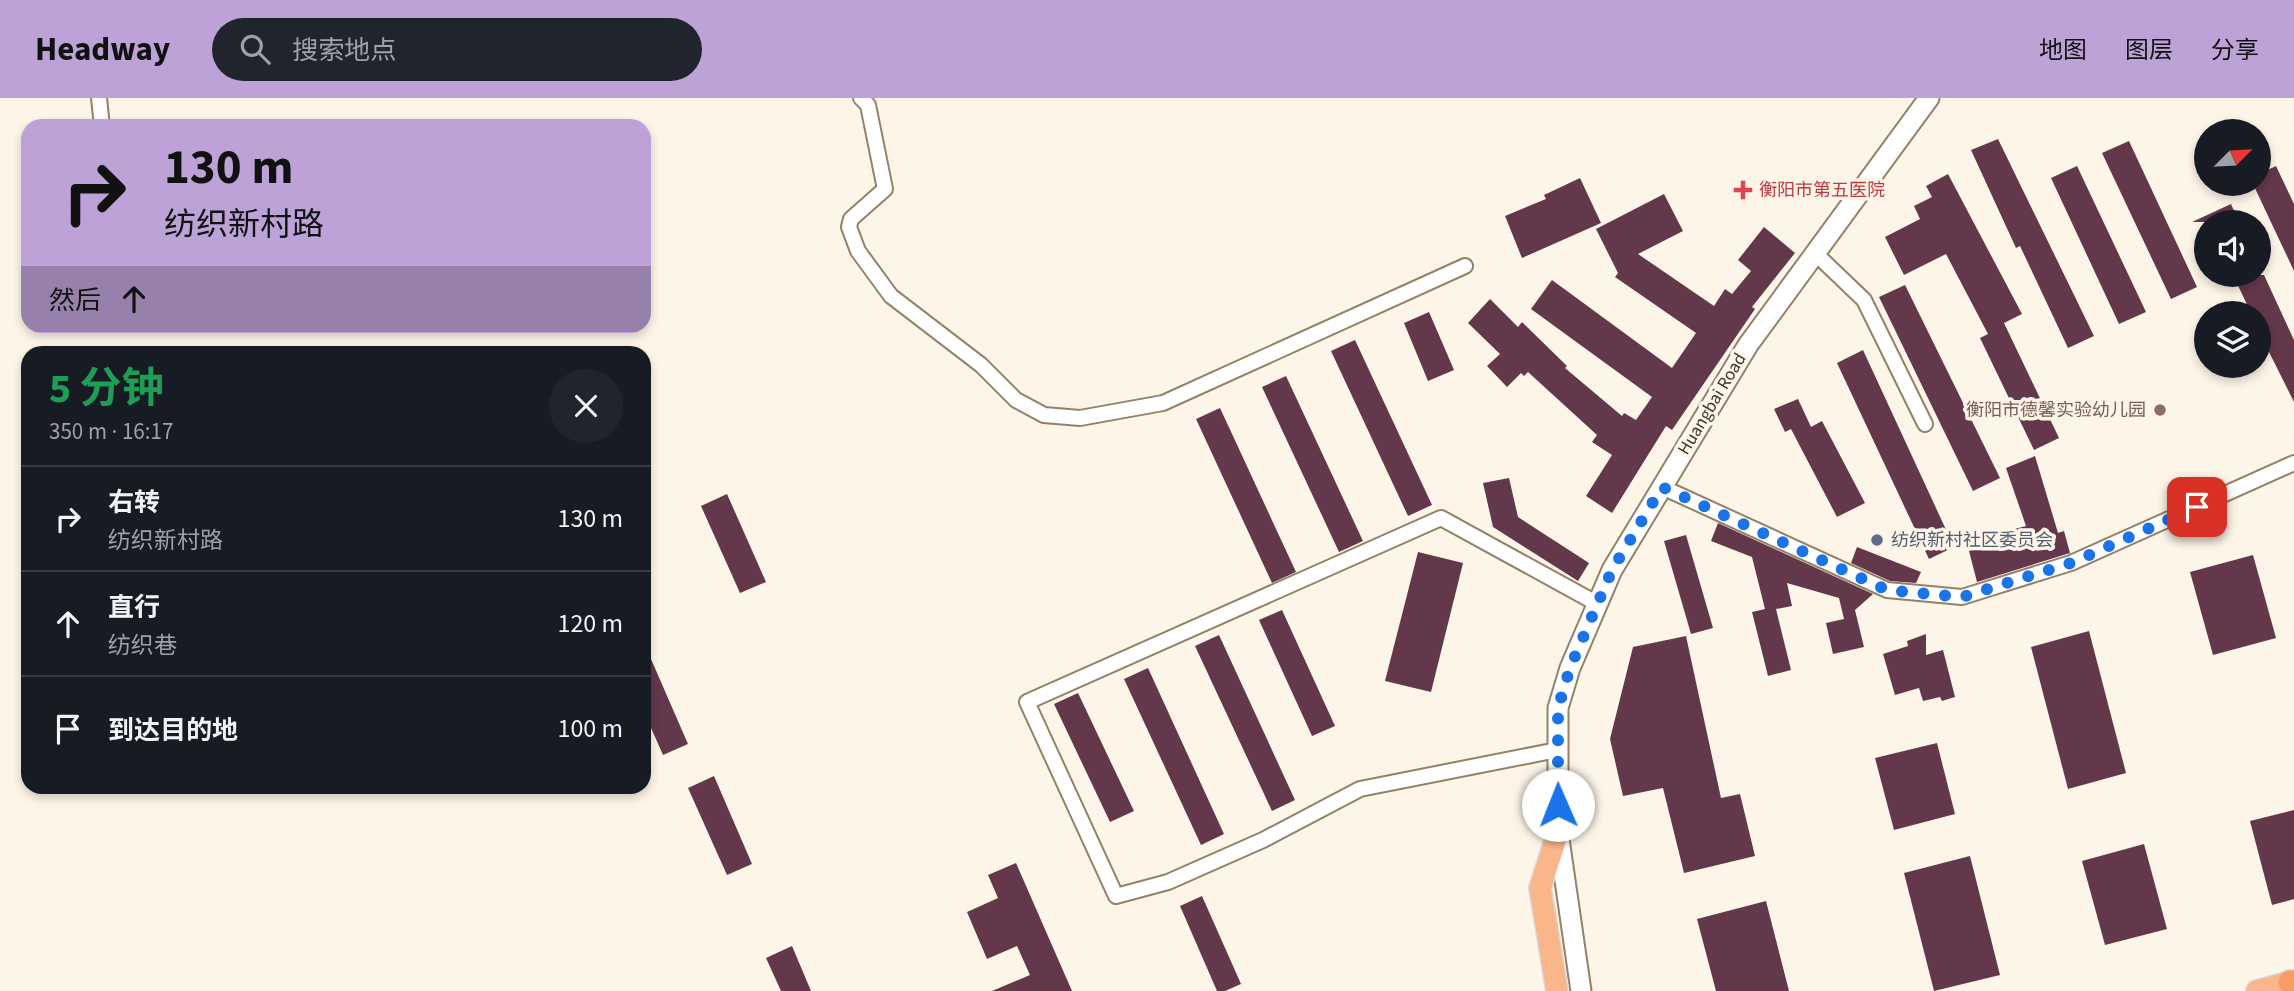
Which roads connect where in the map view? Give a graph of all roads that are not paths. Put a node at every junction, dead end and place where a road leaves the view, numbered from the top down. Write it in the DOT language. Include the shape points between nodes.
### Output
graph roads {
  1 [pos="99,98"];
  2 [pos="861,98"];
  3 [pos="1929,98"];
  4 [pos="101,119"];
  5 [pos="1816,254"];
  6 [pos="1465,266"];
  7 [pos="1925,424"];
  8 [pos="2294,463"];
  9 [pos="1662,487"];
  10 [pos="1596,603"];
  11 [pos="1557,750"];
  12 [pos="1558,832"];
  13 [pos="2293,982"];
  14 [pos="1558,991"];
  15 [pos="1581,991"];
  16 [pos="2256,991"];
  1 -- 4 [label="street"];
  2 -- 6 [label="street" via="869,105 885,189 851,219 849,227 858,251 891,296 981,365 1016,400 1044,415 1080,418 1163,403"];
  3 -- 5 [label="main road, Huangbai Road"];
  5 -- 7 [label="street" via="1864,300"];
  5 -- 9 [label="main road, Huangbai Road" via="1748,345"];
  8 -- 9 [label="street" via="2071,563 1962,597 1945,598 1887,590"];
  9 -- 10 [label="main road, Huangbai Road"];
  10 -- 11 [label="main road, Huangbai Road" via="1558,708"];
  10 -- 11 [label="street" via="1441,518 1027,702 1116,896 1168,882 1263,840 1360,789"];
  11 -- 12 [label="main road, Huangbai Road"];
  12 -- 14 [label="main road" via="1540,888"];
  12 -- 15 [label="main road, Huangbai Road"];
  13 -- 16 [label="main road"];
}
